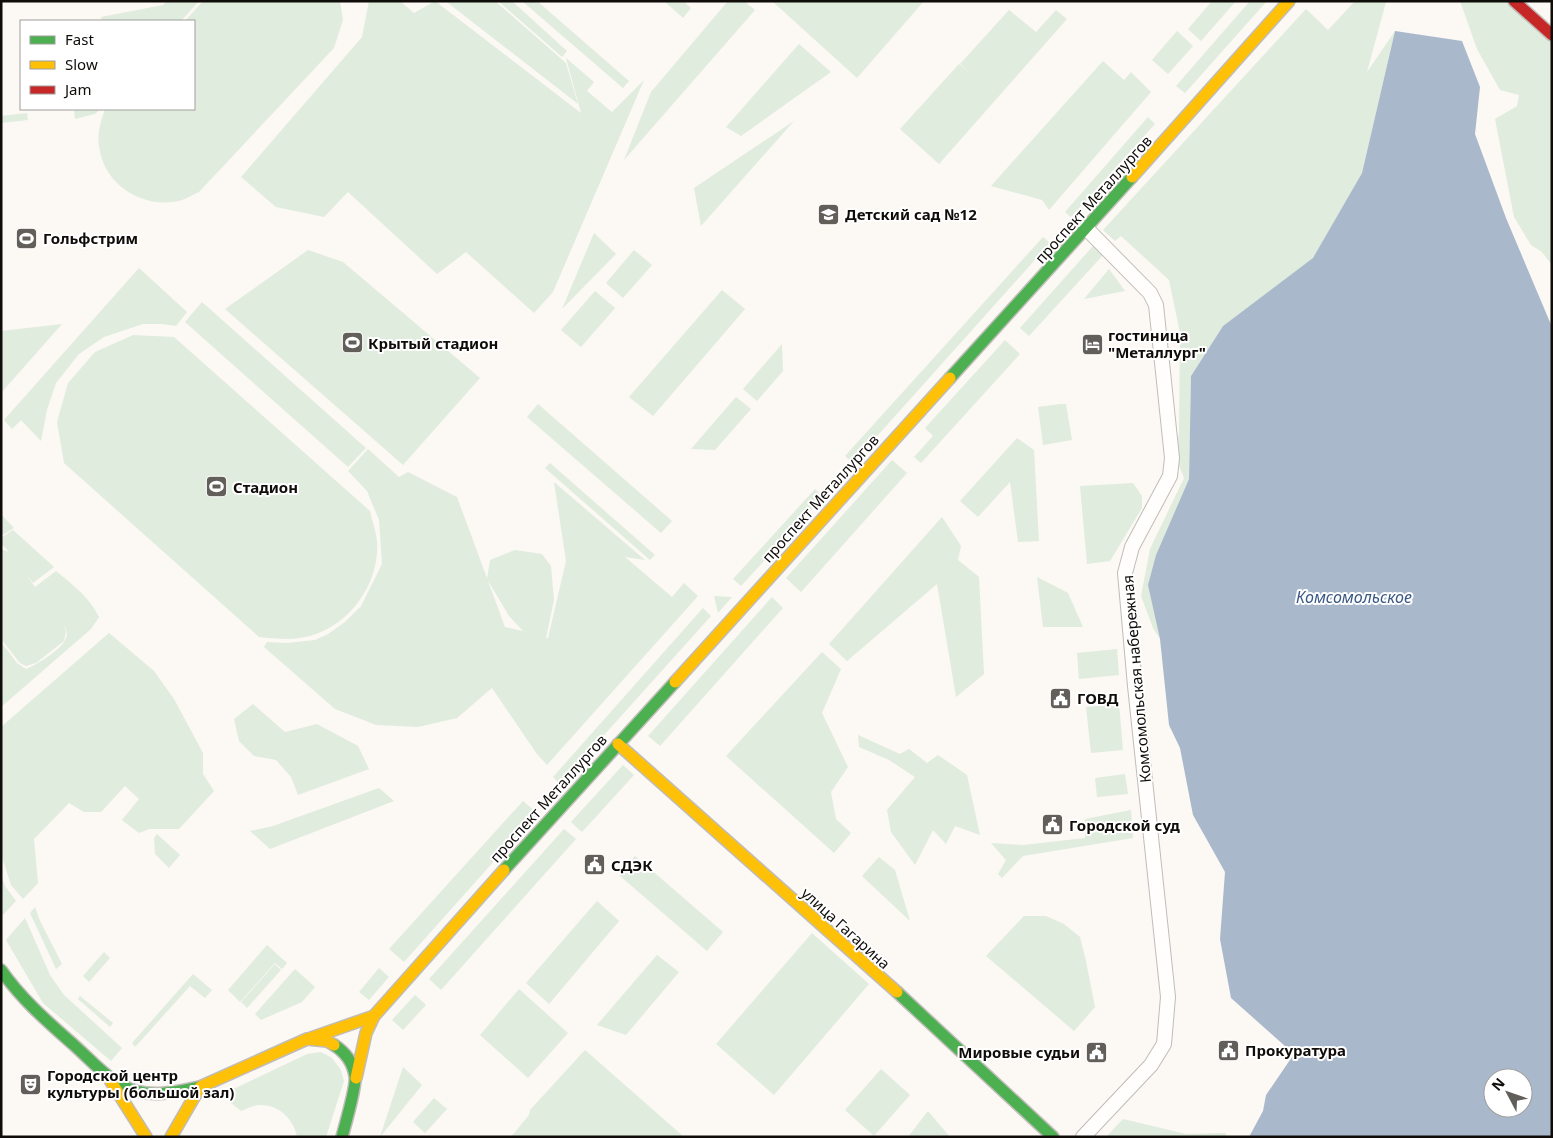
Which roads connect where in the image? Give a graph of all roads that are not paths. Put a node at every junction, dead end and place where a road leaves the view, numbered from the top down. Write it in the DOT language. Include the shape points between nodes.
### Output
graph roads {
  1 [pos="1289,1"];
  2 [pos="1514,1"];
  3 [pos="1552,34"];
  4 [pos="1086,228"];
  5 [pos="618,744"];
  6 [pos="1,970"];
  7 [pos="374,1016"];
  8 [pos="307,1039"];
  9 [pos="108,1076"];
  10 [pos="356,1078"];
  11 [pos="200,1087"];
  12 [pos="146,1137"];
  13 [pos="172,1137"];
  14 [pos="342,1137"];
  15 [pos="1053,1137"];
  16 [pos="1083,1137"];
  1 -- 4 [label="main road, проспект Металлургов"];
  2 -- 3 [label="main road"];
  4 -- 5 [label="main road, проспект Металлургов"];
  4 -- 16 [label="street, Комсомольская набережная" via="1150,293 1156,305 1172,458 1170,476 1132,547 1125,573 1168,998 1164,1044 1151,1065"];
  5 -- 7 [label="main road, проспект Металлургов"];
  5 -- 15 [label="main road, улица Гагарина"];
  6 -- 9 [label="main road" via="35,1011"];
  7 -- 8 [label="main road, проспект Металлургов"];
  7 -- 10 [label="main road, проспект Металлургов" via="366,1033"];
  8 -- 10 [label="main road" via="327,1041 340,1049 351,1062"];
  8 -- 11 [label="main road, проспект Металлургов"];
  9 -- 11 [label="main road, проспект Металлургов" via="138,1092 169,1093"];
  9 -- 12 [label="main road"];
  10 -- 14 [label="main road, проспект Металлургов"];
  11 -- 13 [label="main road"];
}
